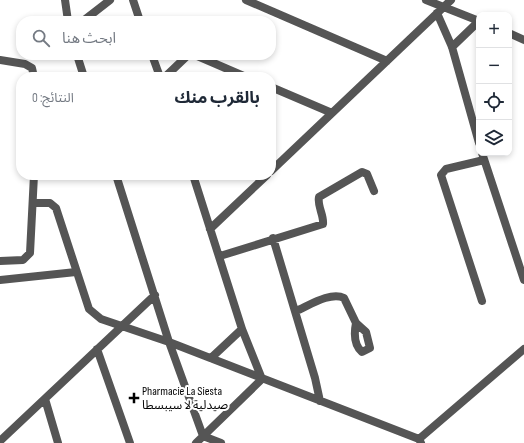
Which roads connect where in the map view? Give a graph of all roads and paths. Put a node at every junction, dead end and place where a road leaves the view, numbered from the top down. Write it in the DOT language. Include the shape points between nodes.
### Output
graph roads {
  1 [pos="65,0"];
  2 [pos="110,0"];
  3 [pos="133,0"];
  4 [pos="246,0"];
  5 [pos="426,0"];
  6 [pos="451,0"];
  7 [pos="440,10"];
  8 [pos="67,16"];
  9 [pos="89,16"];
  10 [pos="138,16"];
  11 [pos="476,20"];
  12 [pos="476,24"];
  13 [pos="512,35"];
  14 [pos="523,41"];
  15 [pos="452,47"];
  16 [pos="0,60"];
  17 [pos="79,60"];
  18 [pos="154,60"];
  19 [pos="183,60"];
  20 [pos="207,60"];
  21 [pos="387,61"];
  22 [pos="33,72"];
  23 [pos="82,72"];
  24 [pos="158,72"];
  25 [pos="170,72"];
  26 [pos="234,72"];
  27 [pos="276,90"];
  28 [pos="332,113"];
  29 [pos="476,132"];
  30 [pos="483,156"];
  31 [pos="276,165"];
  32 [pos="34,180"];
  33 [pos="118,180"];
  34 [pos="195,180"];
  35 [pos="262,180"];
  36 [pos="374,191"];
  37 [pos="34,203"];
  38 [pos="210,229"];
  39 [pos="274,238"];
  40 [pos="220,256"];
  41 [pos="0,261"];
  42 [pos="76,272"];
  43 [pos="0,280"];
  44 [pos="524,280"];
  45 [pos="155,295"];
  46 [pos="482,301"];
  47 [pos="296,311"];
  48 [pos="356,323"];
  49 [pos="122,326"];
  50 [pos="242,329"];
  51 [pos="169,342"];
  52 [pos="97,349"];
  53 [pos="524,349"];
  54 [pos="211,358"];
  55 [pos="262,379"];
  56 [pos="45,399"];
  57 [pos="320,401"];
  58 [pos="203,436"];
  59 [pos="0,441"];
  60 [pos="420,441"];
  61 [pos="58,443"];
  62 [pos="130,443"];
  63 [pos="196,443"];
  64 [pos="220,443"];
  1 -- 8 [label="street"];
  2 -- 9 [label="street"];
  3 -- 10 [label="street"];
  4 -- 21 [label="street"];
  5 -- 7 [label="street"];
  6 -- 7 [label="street"];
  7 -- 11 [label="street"];
  7 -- 15 [label="street"];
  7 -- 21 [label="street"];
  12 -- 15 [label="street"];
  13 -- 14 [label="street"];
  15 -- 29 [label="street"];
  16 -- 22 [label="street" via="25,64 32,68"];
  17 -- 23 [label="street"];
  18 -- 24 [label="street"];
  19 -- 25 [label="street"];
  20 -- 26 [label="street"];
  21 -- 28 [label="street"];
  27 -- 28 [label="street"];
  28 -- 31 [label="street"];
  30 -- 44 [label="street"];
  30 -- 46 [label="street" via="446,169 441,175"];
  32 -- 37 [label="street"];
  33 -- 45 [label="street"];
  34 -- 38 [label="street"];
  35 -- 38 [label="street"];
  36 -- 39 [label="street" via="367,174 362,172 319,197 323,224"];
  37 -- 41 [label="street" via="30,253 22,260"];
  37 -- 42 [label="street" via="50,203 56,208"];
  38 -- 40 [label="street"];
  39 -- 40 [label="street"];
  39 -- 47 [label="street"];
  40 -- 50 [label="street"];
  42 -- 43 [label="street"];
  42 -- 49 [label="street" via="89,309 102,319"];
  45 -- 49 [label="street"];
  45 -- 51 [label="street"];
  47 -- 48 [label="street" via="329,298 341,297 348,305"];
  47 -- 57 [label="street"];
  49 -- 51 [label="street"];
  49 -- 52 [label="street"];
  50 -- 54 [label="street"];
  50 -- 55 [label="street"];
  51 -- 54 [label="street"];
  51 -- 58 [label="street"];
  52 -- 56 [label="street"];
  52 -- 62 [label="street"];
  53 -- 60 [label="street"];
  54 -- 55 [label="street"];
  55 -- 57 [label="street"];
  55 -- 58 [label="street"];
  56 -- 59 [label="street"];
  56 -- 61 [label="street"];
  57 -- 60 [label="street"];
  58 -- 63 [label="street"];
  58 -- 64 [label="street"];
}
